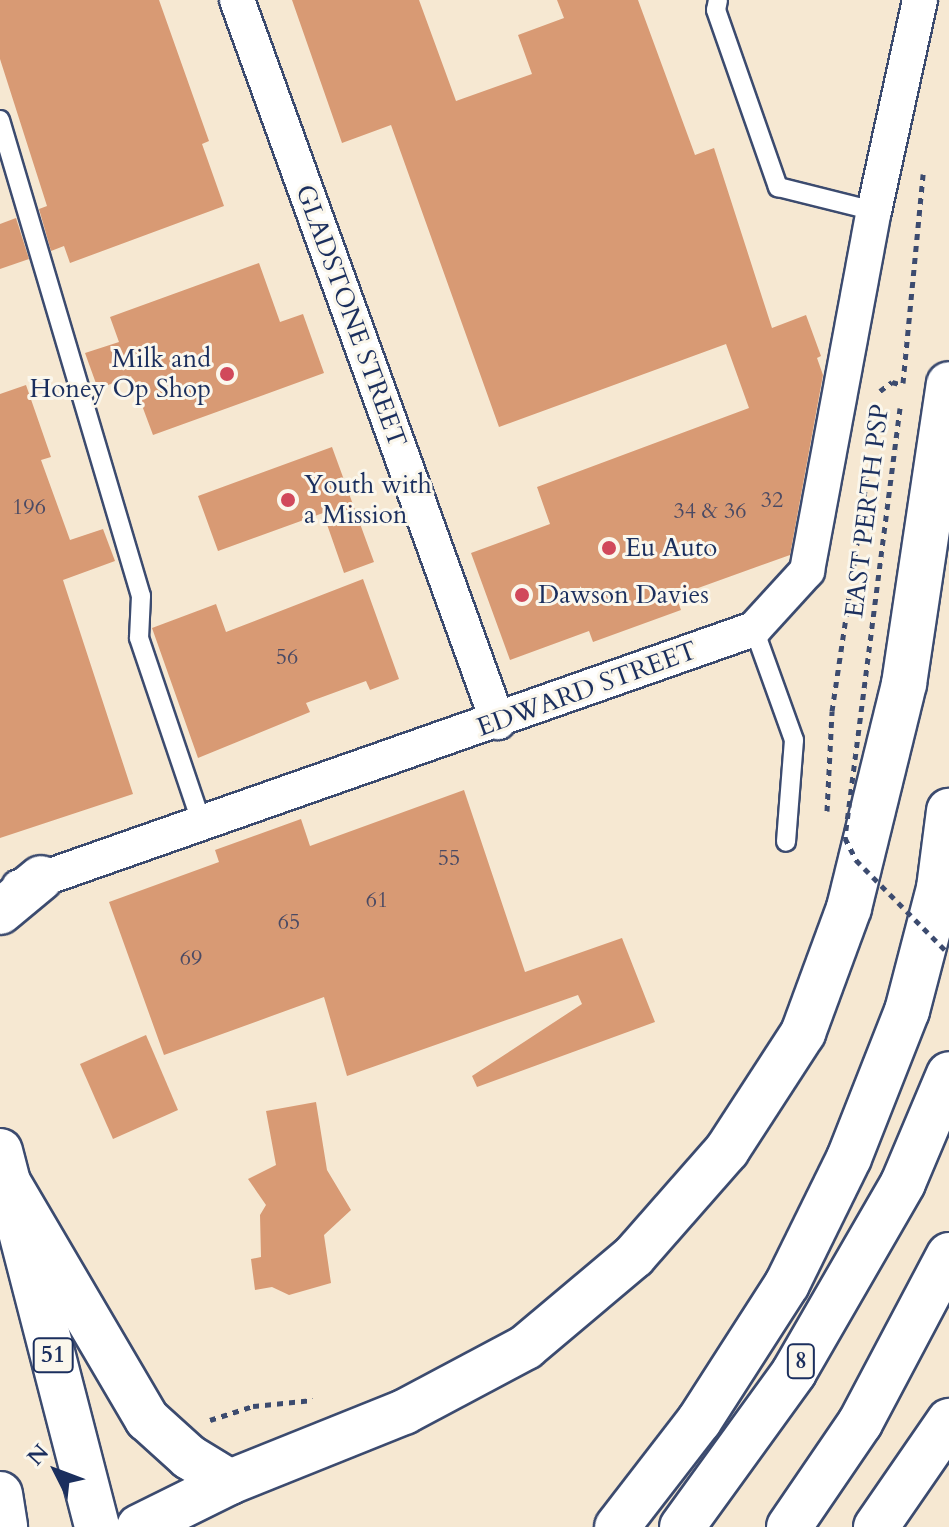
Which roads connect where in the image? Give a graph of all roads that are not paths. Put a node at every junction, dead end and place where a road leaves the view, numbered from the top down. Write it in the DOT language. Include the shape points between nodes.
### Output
graph roads {
  1 [pos="237,0"];
  2 [pos="718,0"];
  3 [pos="920,0"];
  4 [pos="0,120"];
  5 [pos="874,211"];
  6 [pos="949,384"];
  7 [pos="754,629"];
  8 [pos="498,722"];
  9 [pos="949,811"];
  10 [pos="201,821"];
  11 [pos="786,842"];
  12 [pos="41,878"];
  13 [pos="0,894"];
  14 [pos="0,912"];
  15 [pos="949,1074"];
  16 [pos="4,1167"];
  17 [pos="949,1255"];
  18 [pos="949,1421"];
  19 [pos="230,1482"];
  20 [pos="0,1494"];
  21 [pos="5,1527"];
  22 [pos="97,1527"];
  23 [pos="139,1527"];
  24 [pos="617,1527"];
  25 [pos="682,1527"];
  26 [pos="789,1527"];
  27 [pos="876,1527"];
  1 -- 8 [label="street, GLADSTONE STREET"];
  2 -- 5 [label="lane" via="716,10 778,187"];
  3 -- 5 [label="street, EDWARD STREET"];
  4 -- 10 [label="lane" via="141,596 139,638"];
  5 -- 7 [label="street, EDWARD STREET" via="807,571"];
  6 -- 19 [label="main road" via="904,684 849,908 803,1033 744,1124 634,1256 526,1347 404,1412"];
  7 -- 8 [label="street, EDWARD STREET"];
  7 -- 11 [label="lane" via="794,740"];
  8 -- 10 [label="street, EDWARD STREET"];
  9 -- 24 [label="main road" via="939,888 907,1011 849,1158 787,1284 699,1421"];
  10 -- 12 [label="street, EDWARD STREET"];
  12 -- 13 [label="street, EDWARD STREET"];
  12 -- 14 [label="main road"];
  15 -- 25 [label="main road, 8" via="903,1183 809,1347"];
  16 -- 19 [label="main road" via="147,1419 189,1457"];
  16 -- 22 [label="main road, 51"];
  17 -- 26 [label="main road" via="860,1423"];
  18 -- 27 [label="main road"];
  19 -- 23 [label="main road"];
  20 -- 21 [label="main road"];
}
